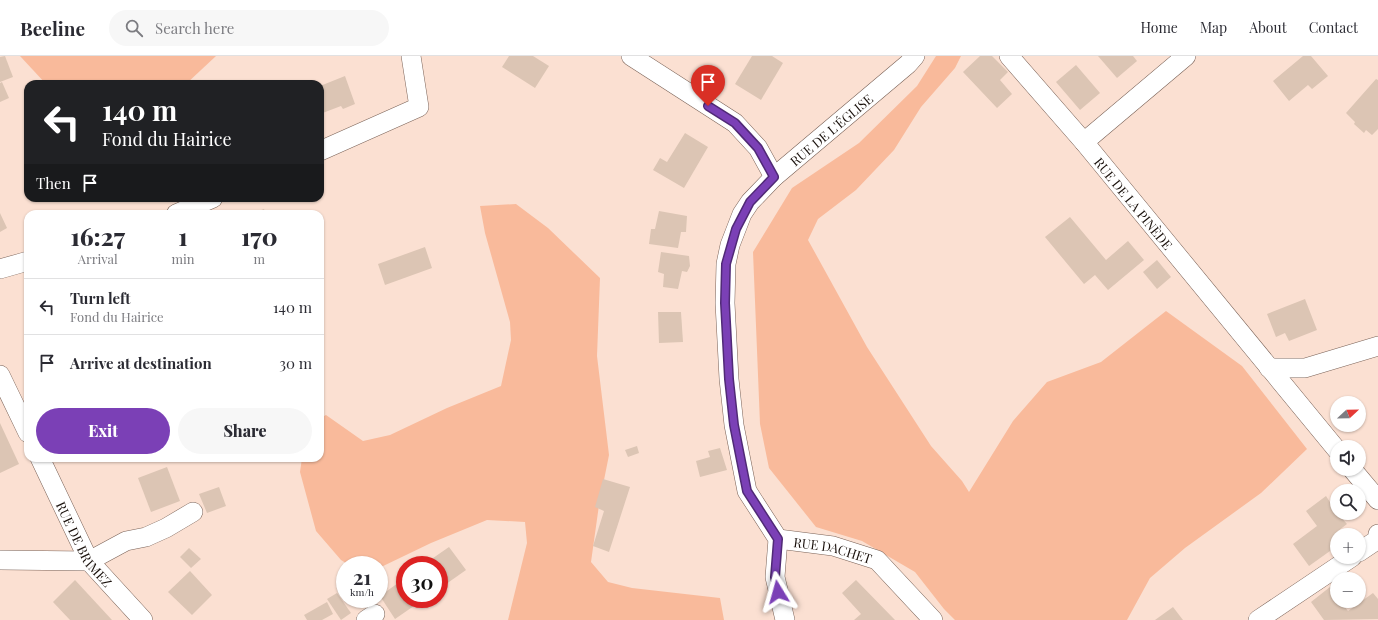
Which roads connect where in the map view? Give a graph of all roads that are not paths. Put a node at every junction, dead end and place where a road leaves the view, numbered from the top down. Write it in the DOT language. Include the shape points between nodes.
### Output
graph roads {
  1 [pos="411,56"];
  2 [pos="631,56"];
  3 [pos="915,56"];
  4 [pos="1009,56"];
  5 [pos="1186,56"];
  6 [pos="1084,142"];
  7 [pos="324,149"];
  8 [pos="774,177"];
  9 [pos="204,202"];
  10 [pos="185,210"];
  11 [pos="24,262"];
  12 [pos="0,269"];
  13 [pos="1378,346"];
  14 [pos="1269,368"];
  15 [pos="0,375"];
  16 [pos="24,426"];
  17 [pos="1330,442"];
  18 [pos="42,462"];
  19 [pos="1358,476"];
  20 [pos="1378,500"];
  21 [pos="194,512"];
  22 [pos="1378,534"];
  23 [pos="778,539"];
  24 [pos="1366,547"];
  25 [pos="0,560"];
  26 [pos="89,561"];
  27 [pos="1342,564"];
  28 [pos="143,620"];
  29 [pos="785,620"];
  30 [pos="933,620"];
  31 [pos="1258,620"];
  1 -- 7 [label="street" via="420,107"];
  2 -- 8 [label="street" via="735,123 758,148"];
  3 -- 8 [label="street, RUE DE L'ÉGLISE"];
  4 -- 6 [label="street, RUE DE LA PINÈDE"];
  5 -- 6 [label="street"];
  6 -- 14 [label="street, RUE DE LA PINÈDE"];
  8 -- 23 [label="street, RUE DE L'ÉGLISE" via="750,202 736,229 726,264 725,303 733,417 747,491"];
  9 -- 10 [label="street"];
  11 -- 12 [label="street"];
  13 -- 14 [label="street" via="1305,368"];
  14 -- 17 [label="street, RUE DE LA PINÈDE"];
  15 -- 16 [label="street"];
  18 -- 26 [label="street, RUE DE BRIMEZ"];
  19 -- 20 [label="street"];
  21 -- 26 [label="street" via="166,528 146,537 126,541"];
  22 -- 24 [label="street" via="1377,540"];
  23 -- 29 [label="street" via="775,577"];
  23 -- 30 [label="street, RUE DACHET" via="832,546 877,560"];
  25 -- 26 [label="street"];
  26 -- 28 [label="street, RUE DE BRIMEZ"];
  27 -- 31 [label="street"];
}
